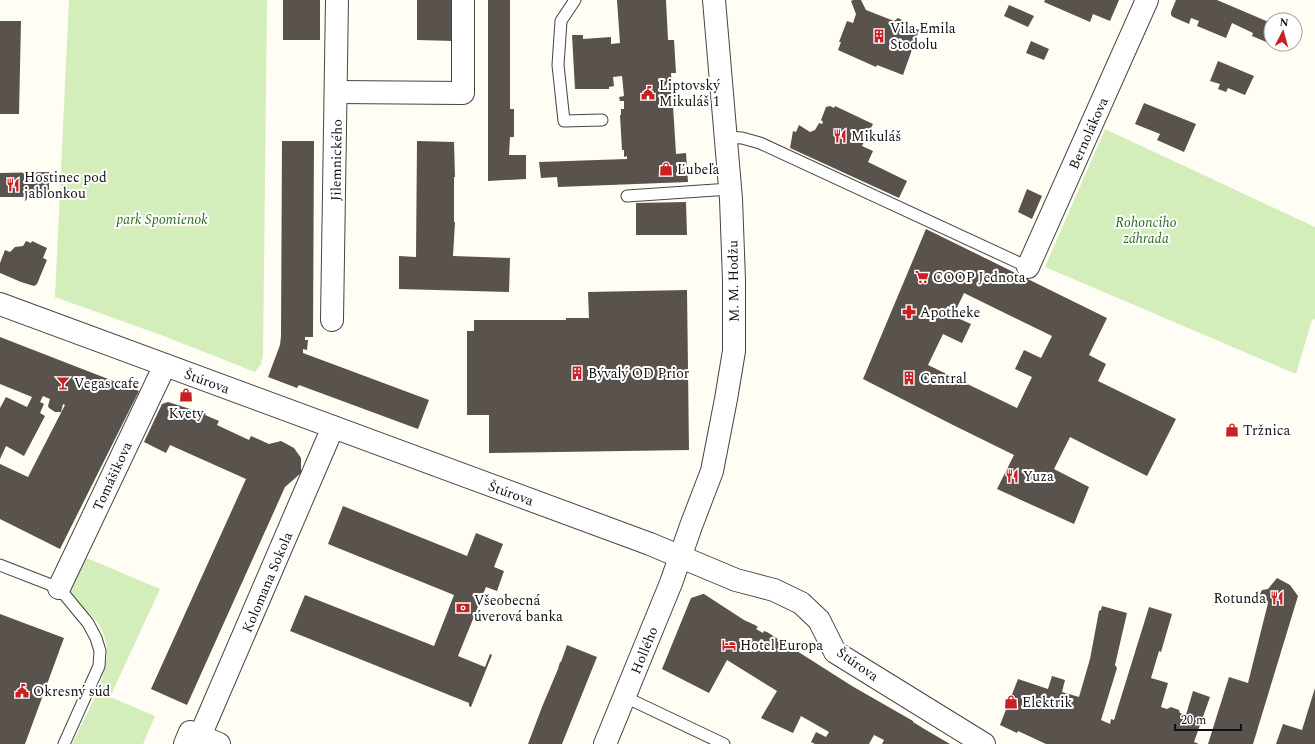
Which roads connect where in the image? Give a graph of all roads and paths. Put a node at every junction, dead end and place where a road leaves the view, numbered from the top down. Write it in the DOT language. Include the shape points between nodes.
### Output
graph roads {
  1 [pos="337,0"];
  2 [pos="463,0"];
  3 [pos="575,0"];
  4 [pos="714,0"];
  5 [pos="1147,0"];
  6 [pos="337,92"];
  7 [pos="602,120"];
  8 [pos="725,137"];
  9 [pos="730,189"];
  10 [pos="627,196"];
  11 [pos="1028,267"];
  12 [pos="0,304"];
  13 [pos="332,320"];
  14 [pos="165,365"];
  15 [pos="333,427"];
  16 [pos="681,556"];
  17 [pos="0,565"];
  18 [pos="59,588"];
  19 [pos="625,697"];
  20 [pos="198,739"];
  21 [pos="64,744"];
  22 [pos="605,744"];
  23 [pos="724,744"];
  24 [pos="984,744"];
  1 -- 6 [label="street, Jilemnického"];
  2 -- 6 [label="street" via="463,93"];
  3 -- 7 [label="lane" via="561,21 558,65 564,121"];
  4 -- 8 [label="street, M. M. Hodžu"];
  5 -- 11 [label="street, Bernolákova"];
  6 -- 13 [label="street, Jilemnického"];
  8 -- 9 [label="street, M. M. Hodžu"];
  8 -- 11 [label="lane" via="760,143"];
  9 -- 10 [label="lane"];
  9 -- 16 [label="street, M. M. Hodžu" via="734,351 712,471"];
  12 -- 14 [label="street, Štúrova"];
  14 -- 15 [label="street, Štúrova"];
  14 -- 18 [label="street, Tomášikova"];
  15 -- 16 [label="street, Štúrova"];
  15 -- 20 [label="street, Kolomana Sokola"];
  16 -- 19 [label="street, Hollého"];
  16 -- 24 [label="street, Štúrova" via="736,580 774,590 801,603 819,620 835,652"];
  17 -- 18 [label="lane"];
  18 -- 21 [label="lane" via="88,623 100,651 99,666"];
  19 -- 22 [label="street, Hollého"];
  19 -- 23 [label="lane"];
}
